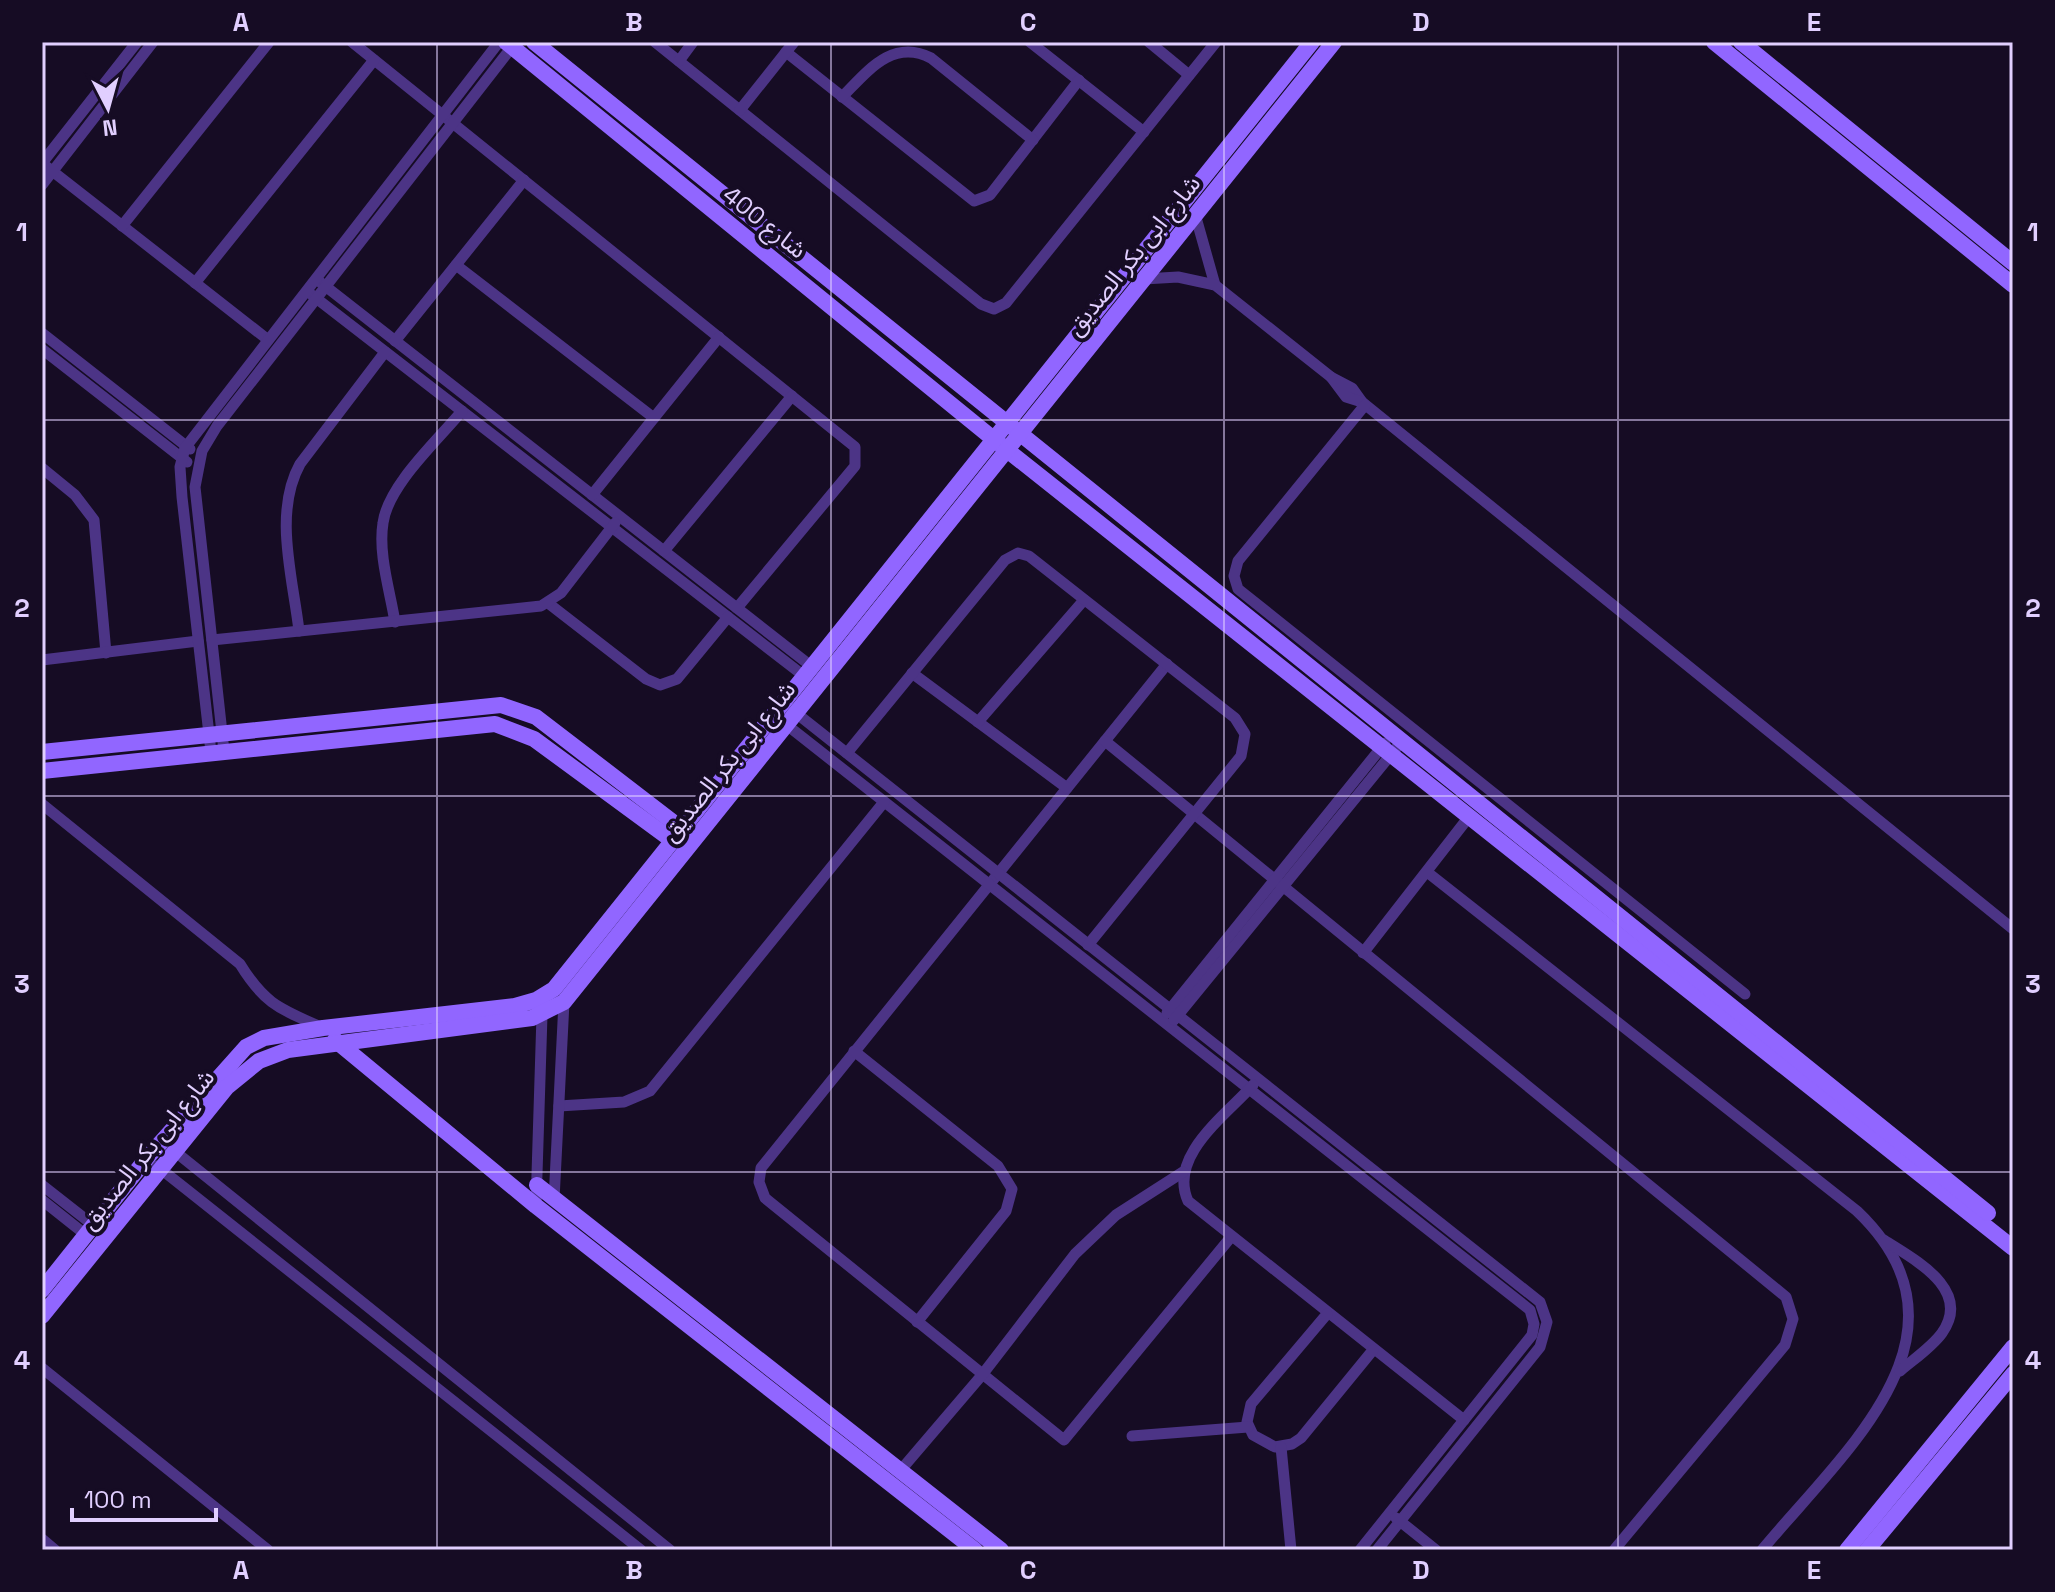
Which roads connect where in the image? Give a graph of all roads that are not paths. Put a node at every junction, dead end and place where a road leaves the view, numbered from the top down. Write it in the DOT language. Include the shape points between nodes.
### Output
graph roads {
  1 [pos="137,42"];
  2 [pos="153,42"];
  3 [pos="269,42"];
  4 [pos="352,42"];
  5 [pos="534,42"];
  6 [pos="655,42"];
  7 [pos="693,42"];
  8 [pos="1030,42"];
  9 [pos="1149,42"];
  10 [pos="1216,42"];
  11 [pos="1312,42"];
  12 [pos="1334,42"];
  13 [pos="1714,42"];
  14 [pos="1741,42"];
  15 [pos="506,44"];
  16 [pos="790,47"];
  17 [pos="374,60"];
  18 [pos="679,61"];
  19 [pos="1189,75"];
  20 [pos="1079,80"];
  21 [pos="842,97"];
  22 [pos="740,110"];
  23 [pos="442,115"];
  24 [pos="453,123"];
  25 [pos="1144,132"];
  26 [pos="1033,140"];
  27 [pos="42,163"];
  28 [pos="53,172"];
  29 [pos="524,180"];
  30 [pos="42,185"];
  31 [pos="1195,214"];
  32 [pos="122,226"];
  33 [pos="2013,263"];
  34 [pos="456,265"];
  35 [pos="315,278"];
  36 [pos="1144,279"];
  37 [pos="195,283"];
  38 [pos="1215,285"];
  39 [pos="2013,285"];
  40 [pos="325,286"];
  41 [pos="305,290"];
  42 [pos="316,298"];
  43 [pos="42,333"];
  44 [pos="719,337"];
  45 [pos="267,339"];
  46 [pos="395,341"];
  47 [pos="42,349"];
  48 [pos="385,352"];
  49 [pos="792,396"];
  50 [pos="1364,404"];
  51 [pos="462,411"];
  52 [pos="654,418"];
  53 [pos="1007,422"];
  54 [pos="1021,433"];
  55 [pos="1000,444"];
  56 [pos="187,446"];
  57 [pos="200,456"];
  58 [pos="182,458"];
  59 [pos="42,468"];
  60 [pos="197,470"];
  61 [pos="592,495"];
  62 [pos="620,517"];
  63 [pos="612,527"];
  64 [pos="664,551"];
  65 [pos="1084,600"];
  66 [pos="548,603"];
  67 [pos="732,613"];
  68 [pos="395,622"];
  69 [pos="299,631"];
  70 [pos="212,640"];
  71 [pos="198,641"];
  72 [pos="106,653"];
  73 [pos="42,660"];
  74 [pos="1167,664"];
  75 [pos="807,671"];
  76 [pos="912,673"];
  77 [pos="778,708"];
  78 [pos="792,719"];
  79 [pos="978,722"];
  80 [pos="1397,737"];
  81 [pos="1105,741"];
  82 [pos="217,743"];
  83 [pos="1385,751"];
  84 [pos="42,752"];
  85 [pos="847,753"];
  86 [pos="42,771"];
  87 [pos="1067,788"];
  88 [pos="884,802"];
  89 [pos="42,804"];
  90 [pos="1194,814"];
  91 [pos="1468,818"];
  92 [pos="677,835"];
  93 [pos="1427,872"];
  94 [pos="998,873"];
  95 [pos="1278,883"];
  96 [pos="989,885"];
  97 [pos="2013,929"];
  98 [pos="1088,945"];
  99 [pos="1363,953"];
  100 [pos="1745,994"];
  101 [pos="564,1002"];
  102 [pos="1173,1013"];
  103 [pos="542,1015"];
  104 [pos="1165,1024"];
  105 [pos="323,1028"];
  106 [pos="339,1044"];
  107 [pos="854,1051"];
  108 [pos="1258,1080"];
  109 [pos="1248,1090"];
  110 [pos="559,1106"];
  111 [pos="168,1146"];
  112 [pos="147,1158"];
  113 [pos="161,1169"];
  114 [pos="1183,1172"];
  115 [pos="42,1185"];
  116 [pos="537,1185"];
  117 [pos="42,1200"];
  118 [pos="554,1200"];
  119 [pos="536,1206"];
  120 [pos="553,1219"];
  121 [pos="1989,1221"];
  122 [pos="90,1230"];
  123 [pos="2013,1233"];
  124 [pos="1231,1237"];
  125 [pos="1880,1238"];
  126 [pos="2013,1248"];
  127 [pos="42,1290"];
  128 [pos="1327,1314"];
  129 [pos="42,1316"];
  130 [pos="917,1322"];
  131 [pos="2013,1347"];
  132 [pos="1373,1350"];
  133 [pos="42,1368"];
  134 [pos="1900,1371"];
  135 [pos="2013,1374"];
  136 [pos="982,1375"];
  137 [pos="1464,1420"];
  138 [pos="1248,1427"];
  139 [pos="1132,1436"];
  140 [pos="1281,1447"];
  141 [pos="900,1471"];
  142 [pos="1390,1513"];
  143 [pos="1400,1521"];
  144 [pos="42,1539"];
  145 [pos="55,1550"];
  146 [pos="268,1550"];
  147 [pos="641,1550"];
  148 [pos="670,1550"];
  149 [pos="975,1550"];
  150 [pos="1001,1550"];
  151 [pos="1291,1550"];
  152 [pos="1360,1550"];
  153 [pos="1377,1550"];
  154 [pos="1436,1550"];
  155 [pos="1614,1550"];
  156 [pos="1762,1550"];
  157 [pos="1847,1550"];
  158 [pos="1867,1550"];
  1 -- 27 [label="street"];
  2 -- 28 [label="street"];
  3 -- 32 [label="street"];
  4 -- 17 [label="street"];
  5 -- 53 [label="main road, شارع 400"];
  6 -- 18 [label="street"];
  7 -- 18 [label="street"];
  8 -- 20 [label="street"];
  9 -- 19 [label="street"];
  10 -- 19 [label="street"];
  11 -- 53 [label="main road, شارع ابى بكر الصديق"];
  12 -- 31 [label="main road, شارع ابى بكر الصديق"];
  13 -- 39 [label="main road"];
  14 -- 33 [label="main road"];
  15 -- 23 [label="street"];
  15 -- 24 [label="street"];
  15 -- 55 [label="main road, شارع 400"];
  16 -- 21 [label="street"];
  16 -- 22 [label="street"];
  17 -- 23 [label="street"];
  17 -- 37 [label="street"];
  18 -- 22 [label="street"];
  19 -- 25 [label="street"];
  20 -- 25 [label="street"];
  20 -- 26 [label="street"];
  21 -- 26 [label="street" via="876,63 912,51 931,58"];
  21 -- 26 [label="street" via="974,201 990,195"];
  22 -- 25 [label="street" via="981,304 994,309 1006,303"];
  23 -- 24 [label="street"];
  23 -- 35 [label="street"];
  24 -- 29 [label="street"];
  24 -- 40 [label="street"];
  27 -- 28 [label="street"];
  28 -- 30 [label="street"];
  28 -- 32 [label="street"];
  29 -- 34 [label="street"];
  29 -- 44 [label="street"];
  31 -- 36 [label="main road, شارع ابى بكر الصديق"];
  31 -- 38 [label="street"];
  32 -- 37 [label="street"];
  34 -- 46 [label="street"];
  34 -- 52 [label="street"];
  35 -- 40 [label="street"];
  35 -- 41 [label="street"];
  36 -- 38 [label="street" via="1178,277"];
  36 -- 54 [label="main road, شارع ابى بكر الصديق"];
  37 -- 45 [label="street"];
  38 -- 50 [label="street" via="1352,388"];
  40 -- 42 [label="street"];
  40 -- 46 [label="street"];
  41 -- 42 [label="street"];
  41 -- 45 [label="street"];
  42 -- 48 [label="street"];
  42 -- 57 [label="street" via="211,434"];
  43 -- 56 [label="street"];
  44 -- 49 [label="street"];
  44 -- 52 [label="street"];
  45 -- 56 [label="street"];
  46 -- 61 [label="street"];
  47 -- 58 [label="street"];
  48 -- 51 [label="street"];
  48 -- 69 [label="street" via="291,483 286,512"];
  49 -- 64 [label="street"];
  49 -- 67 [label="street" via="852,444 857,463"];
  50 -- 97 [label="street"];
  50 -- 100 [label="street" via="1238,561 1238,589"];
  51 -- 63 [label="street"];
  51 -- 68 [label="street" via="396,490 385,513 383,541"];
  52 -- 61 [label="street"];
  53 -- 54 [label="main road, شارع 400"];
  53 -- 55 [label="main road, شارع ابى بكر الصديق"];
  54 -- 55 [label="main road, شارع ابى بكر الصديق"];
  54 -- 80 [label="main road, شارع 400"];
  55 -- 75 [label="main road, شارع ابى بكر الصديق"];
  55 -- 78 [label="main road, شارع ابى بكر الصديق"];
  55 -- 83 [label="main road, شارع 400"];
  56 -- 57 [label="street"];
  56 -- 58 [label="street"];
  57 -- 60 [label="street"];
  58 -- 60 [label="street"];
  58 -- 71 [label="street"];
  59 -- 72 [label="street" via="75,495 94,520"];
  60 -- 70 [label="street"];
  61 -- 62 [label="street"];
  62 -- 63 [label="street"];
  62 -- 64 [label="street"];
  63 -- 66 [label="street"];
  63 -- 67 [label="street"];
  64 -- 67 [label="street"];
  65 -- 74 [label="street"];
  65 -- 76 [label="street" via="1029,556 1013,554"];
  65 -- 79 [label="street"];
  66 -- 67 [label="street" via="660,685 677,679"];
  66 -- 68 [label="street"];
  67 -- 75 [label="street"];
  68 -- 69 [label="street"];
  69 -- 70 [label="street"];
  70 -- 82 [label="street"];
  71 -- 72 [label="street"];
  71 -- 82 [label="street"];
  72 -- 73 [label="street"];
  74 -- 81 [label="street"];
  74 -- 90 [label="street" via="1235,718 1245,734 1241,756"];
  75 -- 77 [label="main road, شارع ابى بكر الصديق"];
  76 -- 79 [label="street"];
  76 -- 85 [label="street"];
  77 -- 78 [label="street"];
  77 -- 92 [label="main road, شارع ابى بكر الصديق"];
  78 -- 85 [label="street"];
  78 -- 88 [label="street"];
  78 -- 101 [label="main road, شارع ابى بكر الصديق"];
  79 -- 87 [label="street"];
  80 -- 83 [label="street"];
  80 -- 121 [label="main road, شارع 400"];
  81 -- 87 [label="street"];
  81 -- 90 [label="street"];
  82 -- 84 [label="main road"];
  82 -- 86 [label="main road"];
  82 -- 92 [label="main road" via="510,706 536,717"];
  83 -- 91 [label="main road, شارع 400"];
  83 -- 95 [label="street"];
  85 -- 94 [label="street"];
  87 -- 94 [label="street"];
  88 -- 96 [label="street"];
  88 -- 110 [label="street" via="650,1091 624,1102"];
  89 -- 105 [label="street" via="240,964 271,1004"];
  90 -- 95 [label="street"];
  90 -- 98 [label="street"];
  91 -- 93 [label="street"];
  91 -- 121 [label="main road, شارع 400"];
  92 -- 105 [label="main road, شارع ابى بكر الصديق" via="554,989 536,1000"];
  93 -- 99 [label="street"];
  93 -- 125 [label="street" via="1857,1211"];
  94 -- 96 [label="street"];
  94 -- 98 [label="street"];
  95 -- 99 [label="street"];
  95 -- 102 [label="street"];
  96 -- 104 [label="street"];
  96 -- 107 [label="street"];
  98 -- 102 [label="street"];
  99 -- 155 [label="street" via="1641,1175 1789,1304 1793,1326 1785,1345"];
  101 -- 103 [label="main road, شارع ابى بكر الصديق"];
  101 -- 110 [label="street"];
  102 -- 104 [label="street"];
  102 -- 108 [label="street"];
  103 -- 106 [label="main road, شارع ابى بكر الصديق"];
  103 -- 116 [label="street"];
  104 -- 109 [label="street"];
  105 -- 106 [label="main road"];
  105 -- 111 [label="main road, شارع ابى بكر الصديق" via="264,1038 246,1047"];
  106 -- 111 [label="main road, شارع ابى بكر الصديق" via="288,1050 240,1074"];
  106 -- 119 [label="main road"];
  107 -- 130 [label="street" via="998,1166 1012,1189 1006,1211"];
  107 -- 130 [label="street" via="761,1168 760,1190"];
  108 -- 109 [label="street"];
  108 -- 143 [label="street" via="1529,1291 1546,1315 1540,1347"];
  109 -- 114 [label="street" via="1192,1152"];
  109 -- 137 [label="street" via="1530,1310 1532,1335"];
  110 -- 118 [label="street"];
  111 -- 112 [label="main road, شارع ابى بكر الصديق"];
  111 -- 113 [label="main road, شارع ابى بكر الصديق"];
  111 -- 148 [label="street"];
  112 -- 113 [label="street"];
  112 -- 122 [label="main road, شارع ابى بكر الصديق"];
  113 -- 129 [label="main road, شارع ابى بكر الصديق"];
  113 -- 147 [label="street"];
  114 -- 124 [label="street" via="1183,1187 1193,1207"];
  114 -- 136 [label="street" via="1116,1215 1090,1239"];
  115 -- 122 [label="street"];
  116 -- 118 [label="main road"];
  116 -- 119 [label="street"];
  117 -- 122 [label="street"];
  118 -- 120 [label="main road"];
  118 -- 141 [label="main road"];
  119 -- 120 [label="main road"];
  120 -- 149 [label="main road"];
  121 -- 123 [label="main road"];
  121 -- 126 [label="main road"];
  122 -- 127 [label="main road, شارع ابى بكر الصديق"];
  124 -- 128 [label="street"];
  124 -- 136 [label="street" via="1064,1440"];
  125 -- 134 [label="street" via="1906,1298 1907,1342"];
  125 -- 134 [label="street" via="1937,1277 1950,1301 1940,1336"];
  128 -- 132 [label="street"];
  128 -- 138 [label="street" via="1251,1404"];
  130 -- 136 [label="street"];
  131 -- 157 [label="main road"];
  132 -- 137 [label="street"];
  132 -- 140 [label="street" via="1301,1438"];
  133 -- 146 [label="street"];
  134 -- 156 [label="street" via="1877,1412"];
  135 -- 158 [label="main road"];
  136 -- 141 [label="street"];
  137 -- 142 [label="street"];
  138 -- 139 [label="street"];
  138 -- 140 [label="street" via="1264,1443"];
  140 -- 151 [label="street"];
  141 -- 150 [label="main road"];
  142 -- 143 [label="street"];
  142 -- 152 [label="street"];
  143 -- 153 [label="street"];
  143 -- 154 [label="street"];
  144 -- 145 [label="street"];
}
